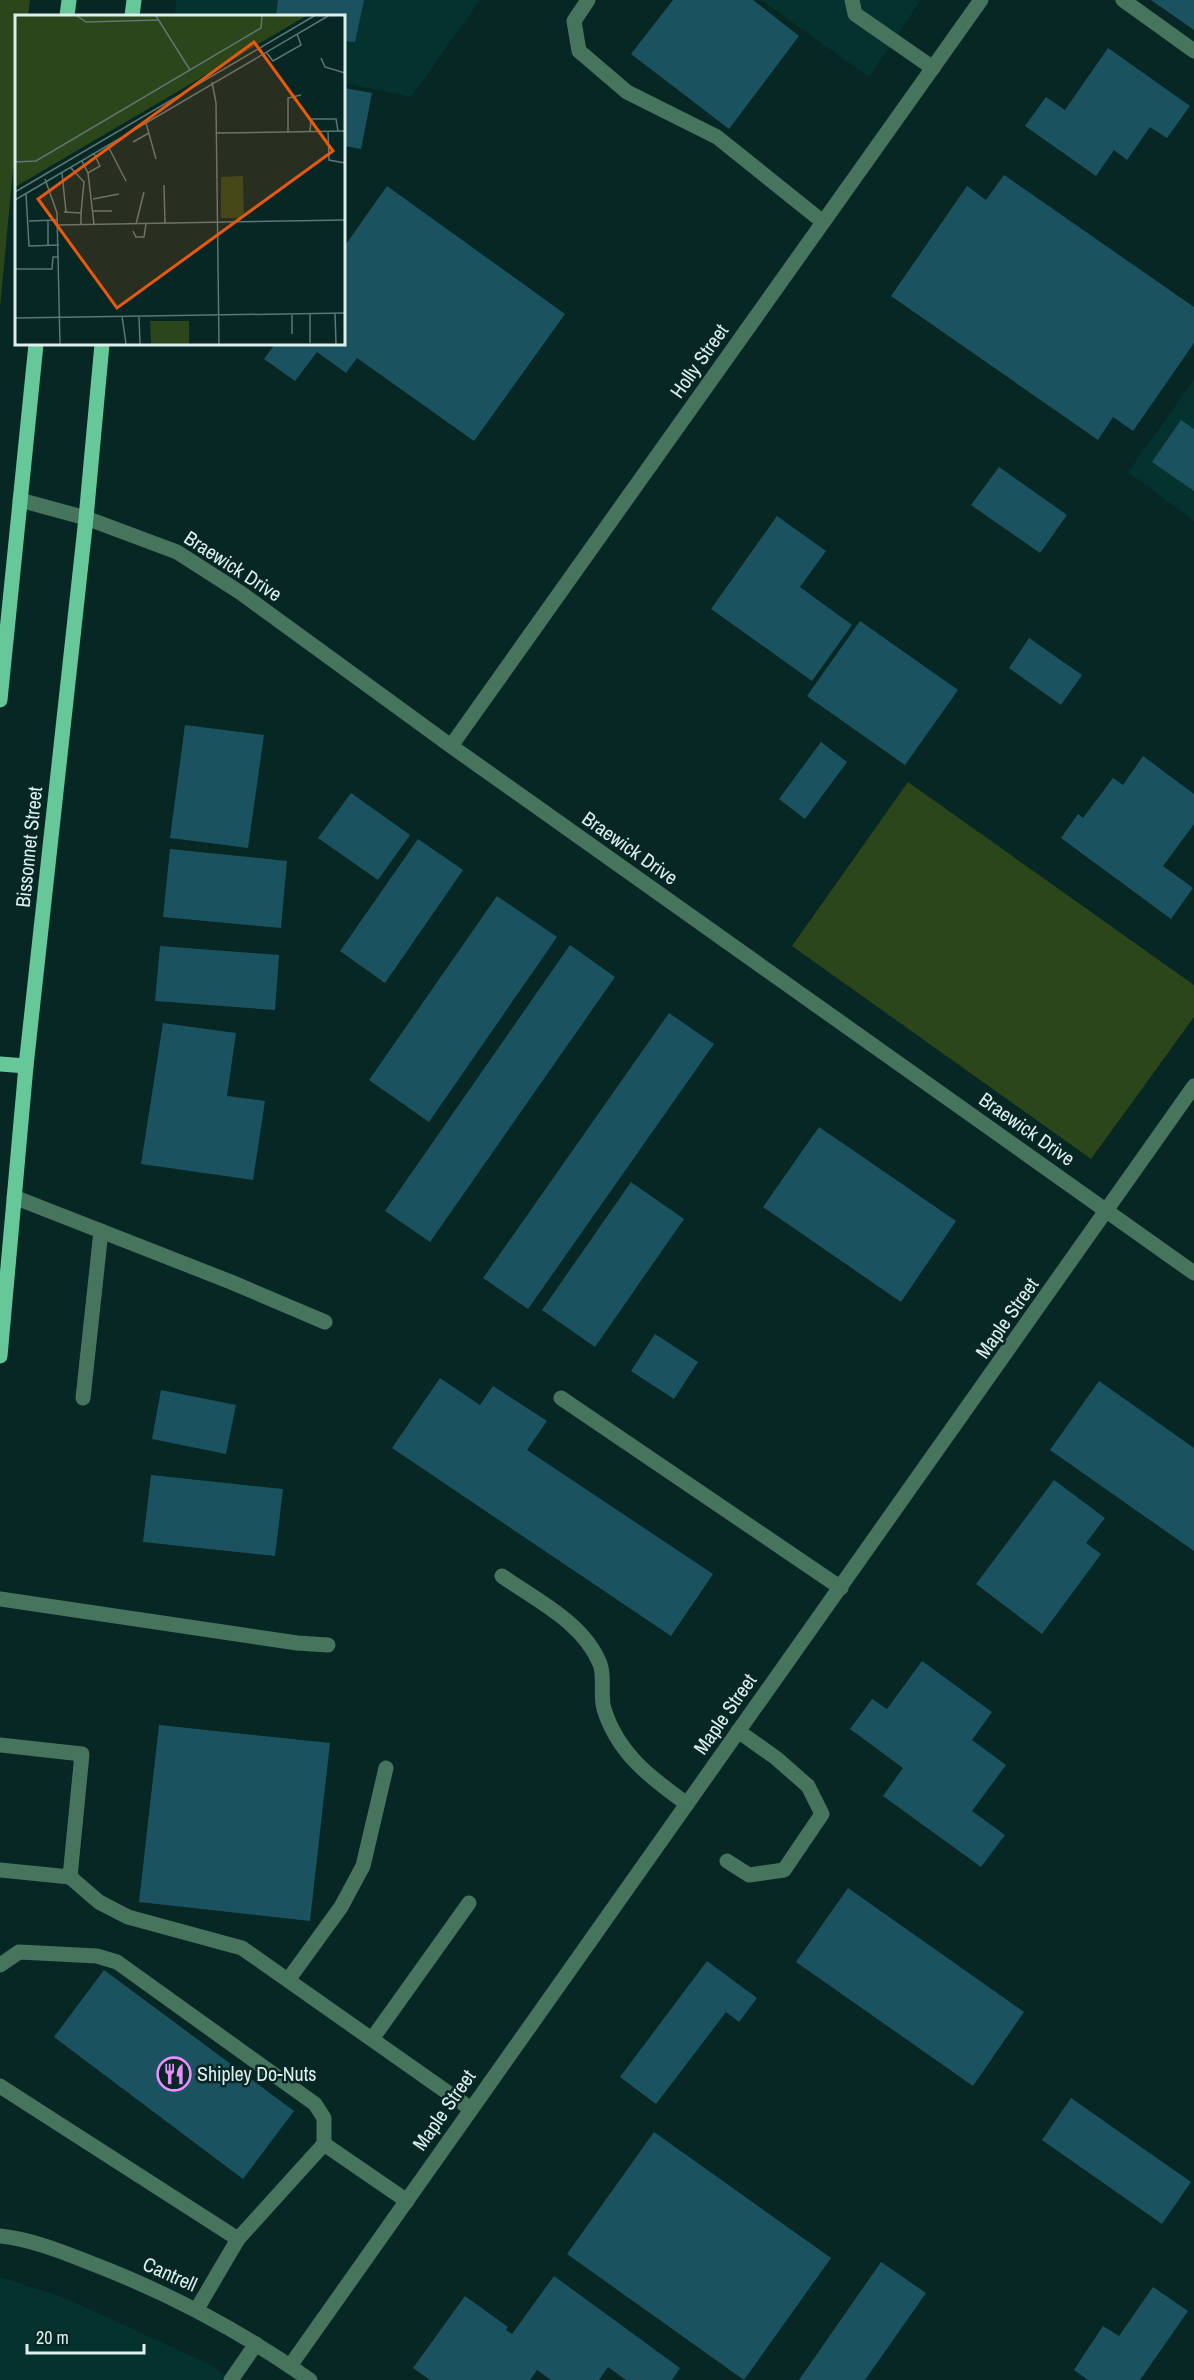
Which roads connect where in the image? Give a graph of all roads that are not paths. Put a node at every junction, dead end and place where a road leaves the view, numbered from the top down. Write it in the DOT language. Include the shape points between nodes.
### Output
graph roads {
  1 [pos="69,0"];
  2 [pos="134,0"];
  3 [pos="588,0"];
  4 [pos="852,0"];
  5 [pos="981,0"];
  6 [pos="1123,0"];
  7 [pos="67,15"];
  8 [pos="132,15"];
  9 [pos="1194,51"];
  10 [pos="933,68"];
  11 [pos="823,222"];
  12 [pos="36,345"];
  13 [pos="102,345"];
  14 [pos="20,500"];
  15 [pos="86,518"];
  16 [pos="0,700"];
  17 [pos="451,746"];
  18 [pos="0,1064"];
  19 [pos="26,1066"];
  20 [pos="1194,1086"];
  21 [pos="14,1197"];
  22 [pos="1107,1212"];
  23 [pos="101,1232"];
  24 [pos="1194,1273"];
  25 [pos="325,1322"];
  26 [pos="0,1356"];
  27 [pos="83,1398"];
  28 [pos="561,1398"];
  29 [pos="502,1576"];
  30 [pos="841,1588"];
  31 [pos="0,1599"];
  32 [pos="328,1645"];
  33 [pos="738,1731"];
  34 [pos="0,1745"];
  35 [pos="386,1768"];
  36 [pos="687,1804"];
  37 [pos="727,1861"];
  38 [pos="0,1870"];
  39 [pos="70,1877"];
  40 [pos="469,1903"];
  41 [pos="0,1965"];
  42 [pos="288,1980"];
  43 [pos="372,2039"];
  44 [pos="0,2086"];
  45 [pos="471,2109"];
  46 [pos="324,2144"];
  47 [pos="406,2201"];
  48 [pos="0,2236"];
  49 [pos="238,2239"];
  50 [pos="197,2309"];
  51 [pos="255,2344"];
  52 [pos="290,2366"];
  53 [pos="231,2380"];
  54 [pos="310,2380"];
  1 -- 7 [label="main road"];
  2 -- 8 [label="main road"];
  3 -- 11 [label="street" via="574,21 579,51 627,92 717,137"];
  4 -- 10 [label="street" via="855,14"];
  5 -- 10 [label="street, Holly Street"];
  6 -- 9 [label="street"];
  10 -- 11 [label="street, Holly Street"];
  11 -- 17 [label="street, Holly Street"];
  12 -- 14 [label="main road"];
  13 -- 15 [label="main road, Bissonnet Street"];
  14 -- 15 [label="street, Braewick Drive"];
  14 -- 16 [label="main road"];
  15 -- 17 [label="street, Braewick Drive" via="177,552 241,593"];
  15 -- 19 [label="main road, Bissonnet Street"];
  17 -- 22 [label="street, Braewick Drive"];
  18 -- 19 [label="main road"];
  19 -- 21 [label="main road, Bissonnet Street"];
  20 -- 22 [label="street, Maple Street"];
  21 -- 23 [label="street"];
  21 -- 26 [label="main road, Bissonnet Street"];
  22 -- 24 [label="street, Braewick Drive"];
  22 -- 30 [label="street, Maple Street"];
  23 -- 25 [label="street"];
  23 -- 27 [label="street"];
  28 -- 30 [label="street"];
  29 -- 36 [label="street" via="577,1629 600,1664 603,1708 621,1746 633,1762"];
  30 -- 33 [label="street, Maple Street"];
  31 -- 32 [label="street"];
  33 -- 36 [label="street, Maple Street"];
  33 -- 37 [label="street" via="808,1786 822,1814 784,1870 749,1875"];
  34 -- 39 [label="street" via="82,1754"];
  35 -- 42 [label="street" via="363,1866 341,1907"];
  36 -- 45 [label="street, Maple Street"];
  38 -- 39 [label="street"];
  39 -- 42 [label="street" via="99,1902 128,1917 242,1948"];
  40 -- 43 [label="street"];
  41 -- 46 [label="street" via="19,1952 97,1956 117,1962 315,2104 324,2118"];
  42 -- 43 [label="street"];
  43 -- 45 [label="street"];
  44 -- 49 [label="street"];
  45 -- 47 [label="street, Maple Street"];
  46 -- 47 [label="street"];
  46 -- 49 [label="street"];
  47 -- 52 [label="street, Maple Street"];
  48 -- 50 [label="street, Cantrell" via="65,2253"];
  49 -- 50 [label="street"];
  50 -- 51 [label="street, Cantrell"];
  51 -- 52 [label="street, Cantrell"];
  51 -- 53 [label="street"];
  52 -- 54 [label="street, Cantrell"];
}
